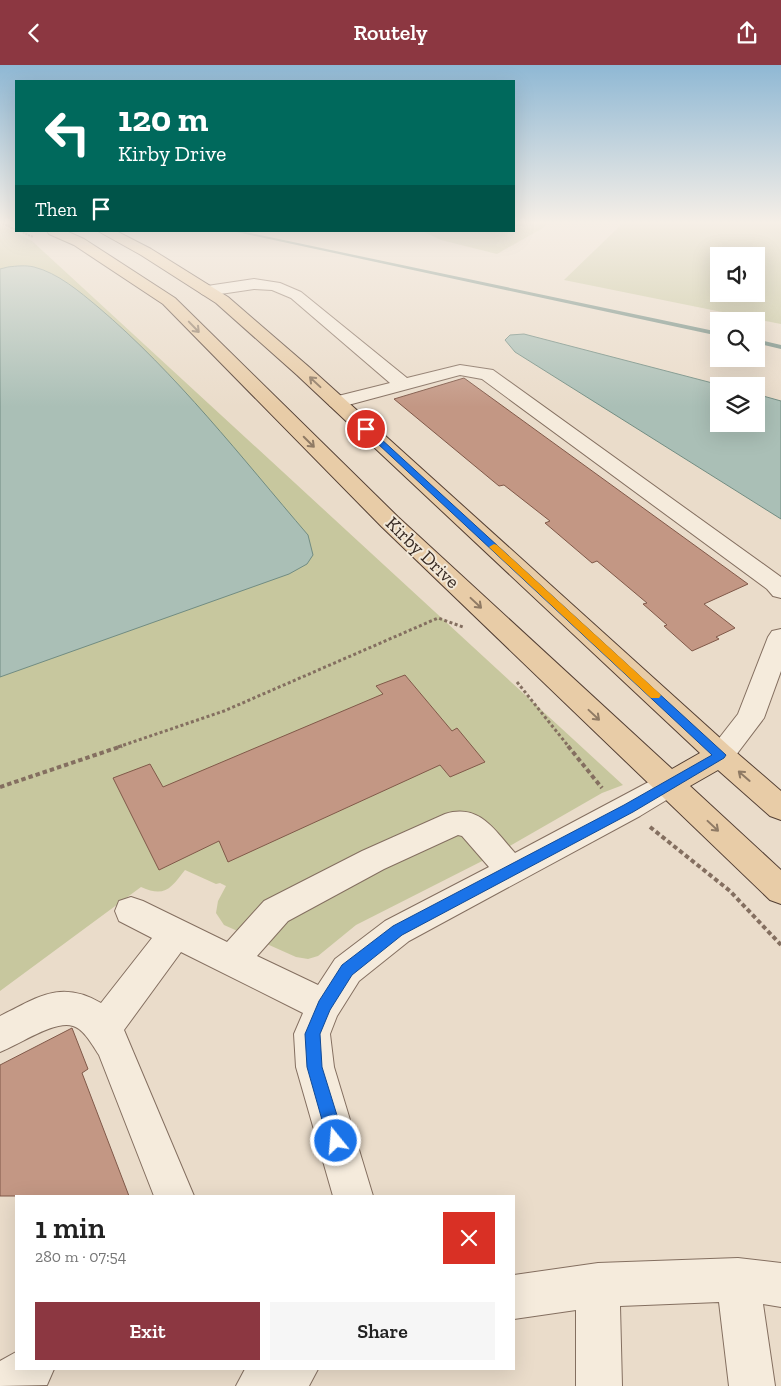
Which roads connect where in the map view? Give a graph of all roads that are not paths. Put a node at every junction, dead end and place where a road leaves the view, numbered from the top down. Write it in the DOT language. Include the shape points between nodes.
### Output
graph roads {
  1 [pos="143,284"];
  2 [pos="195,284"];
  3 [pos="206,291"];
  4 [pos="404,385"];
  5 [pos="337,402"];
  6 [pos="781,591"];
  7 [pos="781,637"];
  8 [pos="720,755"];
  9 [pos="668,785"];
  10 [pos="781,808"];
  11 [pos="510,871"];
  12 [pos="781,890"];
  13 [pos="132,911"];
  14 [pos="176,933"];
  15 [pos="232,960"];
  16 [pos="324,1006"];
  17 [pos="103,1029"];
  18 [pos="0,1035"];
  19 [pos="174,1195"];
  20 [pos="353,1195"];
  21 [pos="738,1280"];
  22 [pos="598,1285"];
  23 [pos="781,1285"];
  24 [pos="515,1297"];
  25 [pos="29,1370"];
  26 [pos="293,1370"];
  27 [pos="2,1386"];
  28 [pos="258,1386"];
  29 [pos="599,1386"];
  30 [pos="752,1386"];
  1 -- 9 [label="main road, Kirby Drive, one-way" via="169,301 390,521"];
  2 -- 3 [label="main road"];
  3 -- 4 [label="street" via="254,284 275,286 296,295"];
  5 -- 3 [label="main road, one-way" via="222,301"];
  4 -- 5 [label="street"];
  4 -- 6 [label="street" via="460,370 487,374"];
  5 -- 8 [label="main road"];
  7 -- 8 [label="street" via="750,718"];
  8 -- 9 [label="main road"];
  10 -- 8 [label="main road, one-way"];
  9 -- 11 [label="street"];
  9 -- 12 [label="main road, Kirby Drive, one-way"];
  11 -- 15 [label="street" via="471,825 456,823 374,859 276,911"];
  11 -- 16 [label="street" via="397,931 347,970"];
  13 -- 14 [label="street"];
  14 -- 15 [label="street"];
  14 -- 17 [label="street"];
  15 -- 16 [label="street"];
  16 -- 20 [label="street" via="312,1034 314,1067"];
  17 -- 18 [label="street" via="87,1014 54,1008"];
  17 -- 19 [label="street" via="113,1045"];
  21 -- 22 [label="street"];
  21 -- 23 [label="street"];
  21 -- 30 [label="street"];
  22 -- 24 [label="street"];
  22 -- 29 [label="street"];
  25 -- 27 [label="street"];
  26 -- 28 [label="street"];
}
